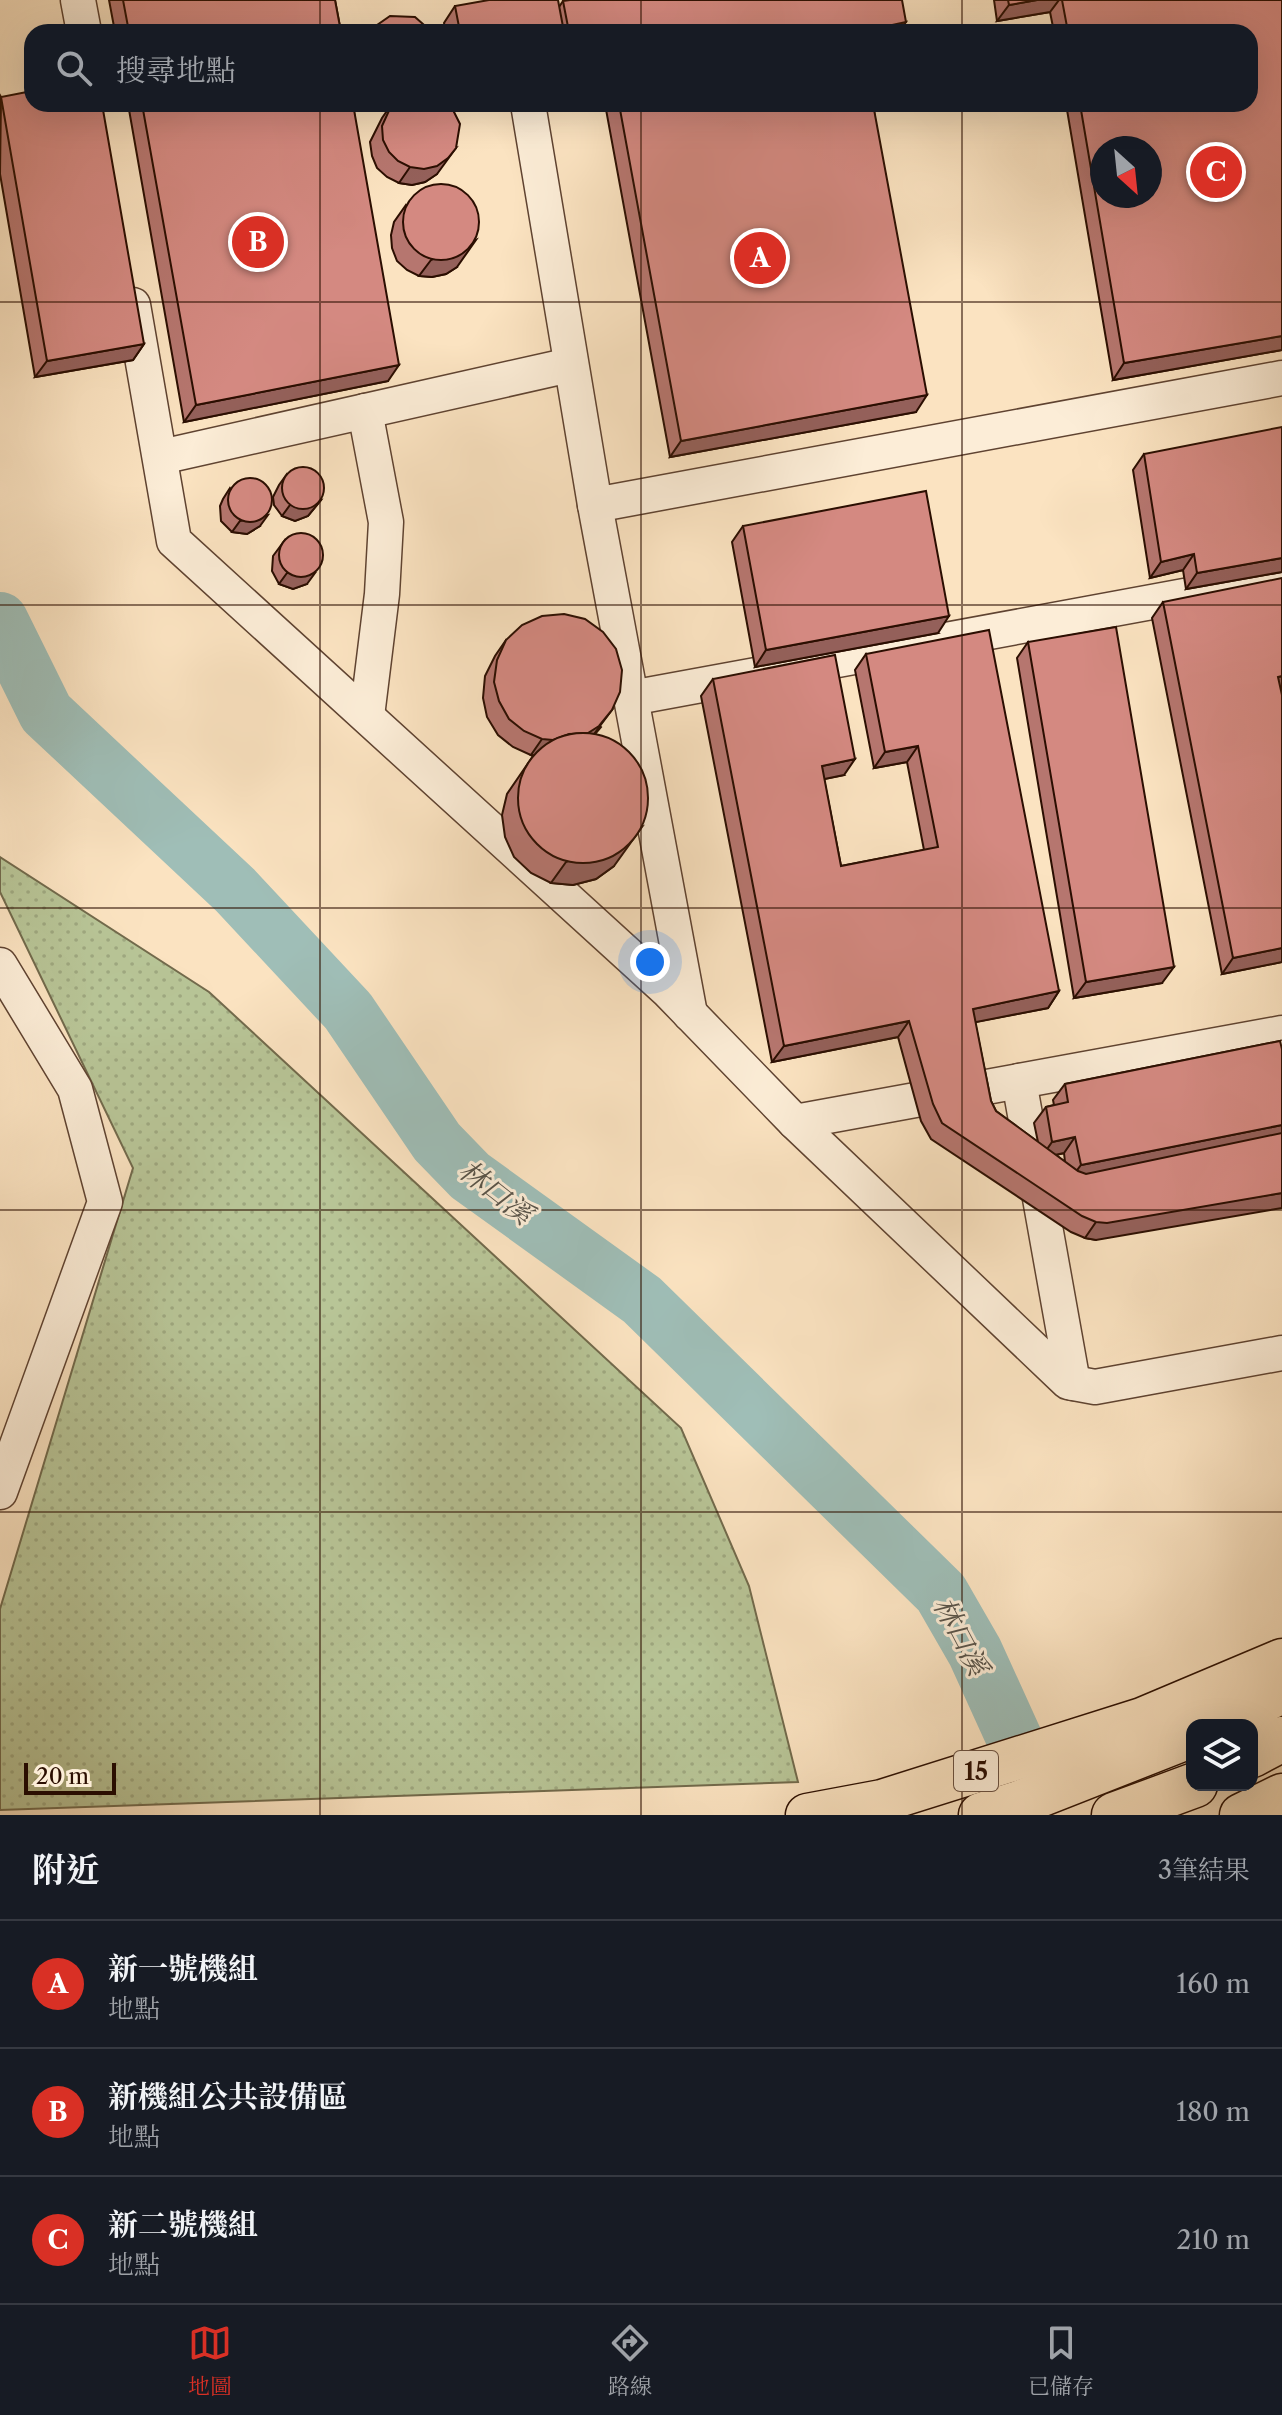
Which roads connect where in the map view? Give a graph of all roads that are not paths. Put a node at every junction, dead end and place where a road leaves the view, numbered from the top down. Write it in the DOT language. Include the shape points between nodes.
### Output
graph roads {
  1 [pos="78,0"];
  2 [pos="82,24"];
  3 [pos="529,112"];
  4 [pos="127,273"];
  5 [pos="570,365"];
  6 [pos="1282,378"];
  7 [pos="365,411"];
  8 [pos="161,457"];
  9 [pos="595,505"];
  10 [pos="1282,578"];
  11 [pos="631,698"];
  12 [pos="367,716"];
  13 [pos="0,965"];
  14 [pos="690,1014"];
  15 [pos="1282,1033"];
  16 [pos="1019,1081"];
  17 [pos="795,1122"];
  18 [pos="1282,1353"];
  19 [pos="1073,1383"];
  20 [pos="0,1492"];
  21 [pos="1282,1660"];
  22 [pos="1282,1691"];
  23 [pos="1225,1719"];
  24 [pos="1186,1737"];
  25 [pos="1282,1739"];
  26 [pos="1258,1752"];
  27 [pos="1186,1788"];
  28 [pos="1282,1795"];
  29 [pos="807,1815"];
  30 [pos="981,1815"];
  31 [pos="1114,1815"];
  32 [pos="1241,1815"];
  1 -- 2 [label="lane"];
  3 -- 5 [label="lane"];
  4 -- 8 [label="lane"];
  5 -- 7 [label="lane"];
  5 -- 9 [label="lane"];
  6 -- 9 [label="lane"];
  7 -- 8 [label="lane"];
  7 -- 12 [label="lane" via="386,522"];
  8 -- 12 [label="lane" via="174,541"];
  9 -- 11 [label="lane"];
  10 -- 11 [label="lane"];
  11 -- 14 [label="lane"];
  12 -- 14 [label="lane"];
  13 -- 20 [label="lane" via="75,1089 105,1202"];
  14 -- 17 [label="lane"];
  15 -- 16 [label="lane"];
  16 -- 17 [label="lane"];
  16 -- 19 [label="lane"];
  17 -- 19 [label="lane"];
  18 -- 19 [label="lane" via="1095,1387"];
  21 -- 29 [label="main road, 15" via="1142,1719 882,1801"];
  22 -- 23 [label="highway"];
  24 -- 30 [label="highway"];
  25 -- 26 [label="highway"];
  27 -- 31 [label="highway"];
  28 -- 32 [label="main road"];
}
